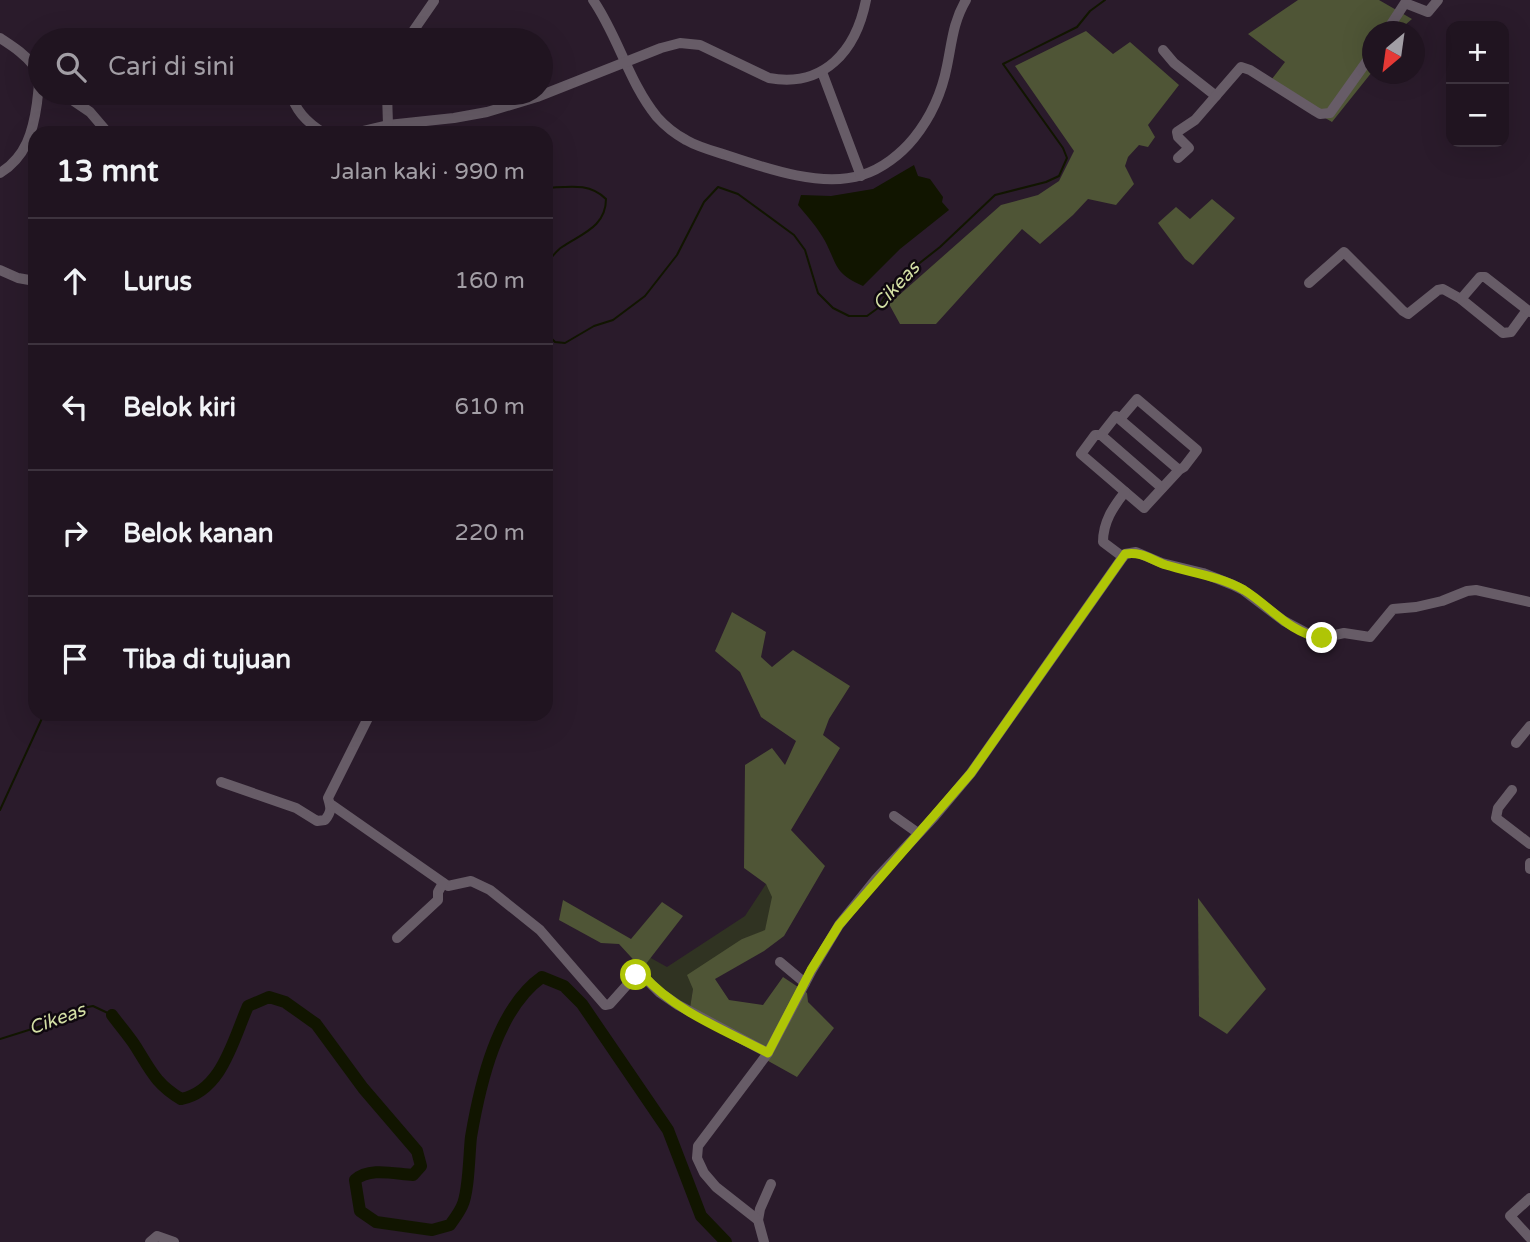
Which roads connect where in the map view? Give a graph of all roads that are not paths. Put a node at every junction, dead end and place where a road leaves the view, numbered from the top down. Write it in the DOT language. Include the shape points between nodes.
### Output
graph roads {
  1 [pos="434,0"];
  2 [pos="447,0"];
  3 [pos="593,0"];
  4 [pos="866,0"];
  5 [pos="966,0"];
  6 [pos="1438,0"];
  7 [pos="1393,21"];
  8 [pos="415,28"];
  9 [pos="0,38"];
  10 [pos="1163,50"];
  11 [pos="28,59"];
  12 [pos="626,62"];
  13 [pos="1362,69"];
  14 [pos="822,72"];
  15 [pos="553,91"];
  16 [pos="1216,96"];
  17 [pos="37,105"];
  18 [pos="80,105"];
  19 [pos="295,105"];
  20 [pos="387,105"];
  21 [pos="510,105"];
  22 [pos="33,126"];
  23 [pos="102,126"];
  24 [pos="314,126"];
  25 [pos="387,126"];
  26 [pos="405,126"];
  27 [pos="28,142"];
  28 [pos="1178,158"];
  29 [pos="0,173"];
  30 [pos="861,176"];
  31 [pos="0,270"];
  32 [pos="28,280"];
  33 [pos="1309,284"];
  34 [pos="1461,299"];
  35 [pos="1529,311"];
  36 [pos="1119,419"];
  37 [pos="1101,435"];
  38 [pos="1179,470"];
  39 [pos="1161,488"];
  40 [pos="1125,492"];
  41 [pos="1123,557"];
  42 [pos="1530,602"];
  43 [pos="367,721"];
  44 [pos="1530,726"];
  45 [pos="1516,743"];
  46 [pos="221,782"];
  47 [pos="1513,790"];
  48 [pos="332,805"];
  49 [pos="894,816"];
  50 [pos="918,833"];
  51 [pos="1530,844"];
  52 [pos="1530,863"];
  53 [pos="1530,869"];
  54 [pos="443,883"];
  55 [pos="397,938"];
  56 [pos="780,962"];
  57 [pos="805,983"];
  58 [pos="768,1053"];
  59 [pos="771,1184"];
  60 [pos="1530,1198"];
  61 [pos="758,1220"];
  62 [pos="1529,1236"];
  63 [pos="150,1242"];
  64 [pos="174,1242"];
  65 [pos="764,1242"];
  1 -- 2 [label="street"];
  1 -- 8 [label="street"];
  3 -- 12 [label="street"];
  4 -- 14 [label="street" via="849,44"];
  5 -- 30 [label="street" via="956,18 944,79 931,111 899,154"];
  6 -- 7 [label="street" via="1428,12 1405,3"];
  9 -- 11 [label="street"];
  10 -- 16 [label="street"];
  12 -- 14 [label="street" via="689,43 769,78 794,80"];
  12 -- 15 [label="street"];
  12 -- 30 [label="street" via="655,114 688,142 799,175"];
  13 -- 16 [label="street" via="1325,114 1245,68 1238,69"];
  14 -- 30 [label="street"];
  16 -- 28 [label="street" via="1177,132 1189,146"];
  17 -- 22 [label="street"];
  18 -- 23 [label="street"];
  19 -- 24 [label="street"];
  20 -- 25 [label="street"];
  21 -- 26 [label="street"];
  27 -- 29 [label="street"];
  31 -- 32 [label="street"];
  33 -- 34 [label="street" via="1344,252 1403,312 1408,314 1438,290"];
  34 -- 35 [label="street" via="1503,333 1511,332"];
  34 -- 35 [label="street" via="1475,281 1485,277"];
  36 -- 37 [label="street" via="1116,416"];
  36 -- 38 [label="street"];
  36 -- 38 [label="street" via="1137,399 1197,450"];
  37 -- 39 [label="street"];
  37 -- 40 [label="street" via="1095,435 1081,454"];
  38 -- 39 [label="street"];
  39 -- 40 [label="street" via="1144,508"];
  40 -- 41 [label="street" via="1110,512 1103,536 1103,542"];
  41 -- 42 [label="street" via="1136,552 1233,585 1301,631 1322,638 1344,633 1370,637 1393,608 1416,607 1467,591"];
  41 -- 50 [label="street" via="978,763"];
  43 -- 48 [label="street" via="330,793"];
  44 -- 45 [label="street"];
  46 -- 48 [label="street" via="296,808 321,822"];
  47 -- 51 [label="street" via="1496,818"];
  48 -- 54 [label="street"];
  49 -- 50 [label="street"];
  50 -- 57 [label="street" via="839,925"];
  52 -- 53 [label="street"];
  54 -- 55 [label="street" via="438,900"];
  54 -- 58 [label="street" via="452,887 471,881 497,896 540,930 605,1005 640,973 671,1001"];
  56 -- 57 [label="street"];
  57 -- 58 [label="street"];
  58 -- 61 [label="street" via="698,1146 697,1158 716,1187"];
  59 -- 61 [label="street"];
  60 -- 62 [label="street" via="1510,1216"];
  61 -- 65 [label="street"];
  63 -- 64 [label="street" via="157,1236"];
}
